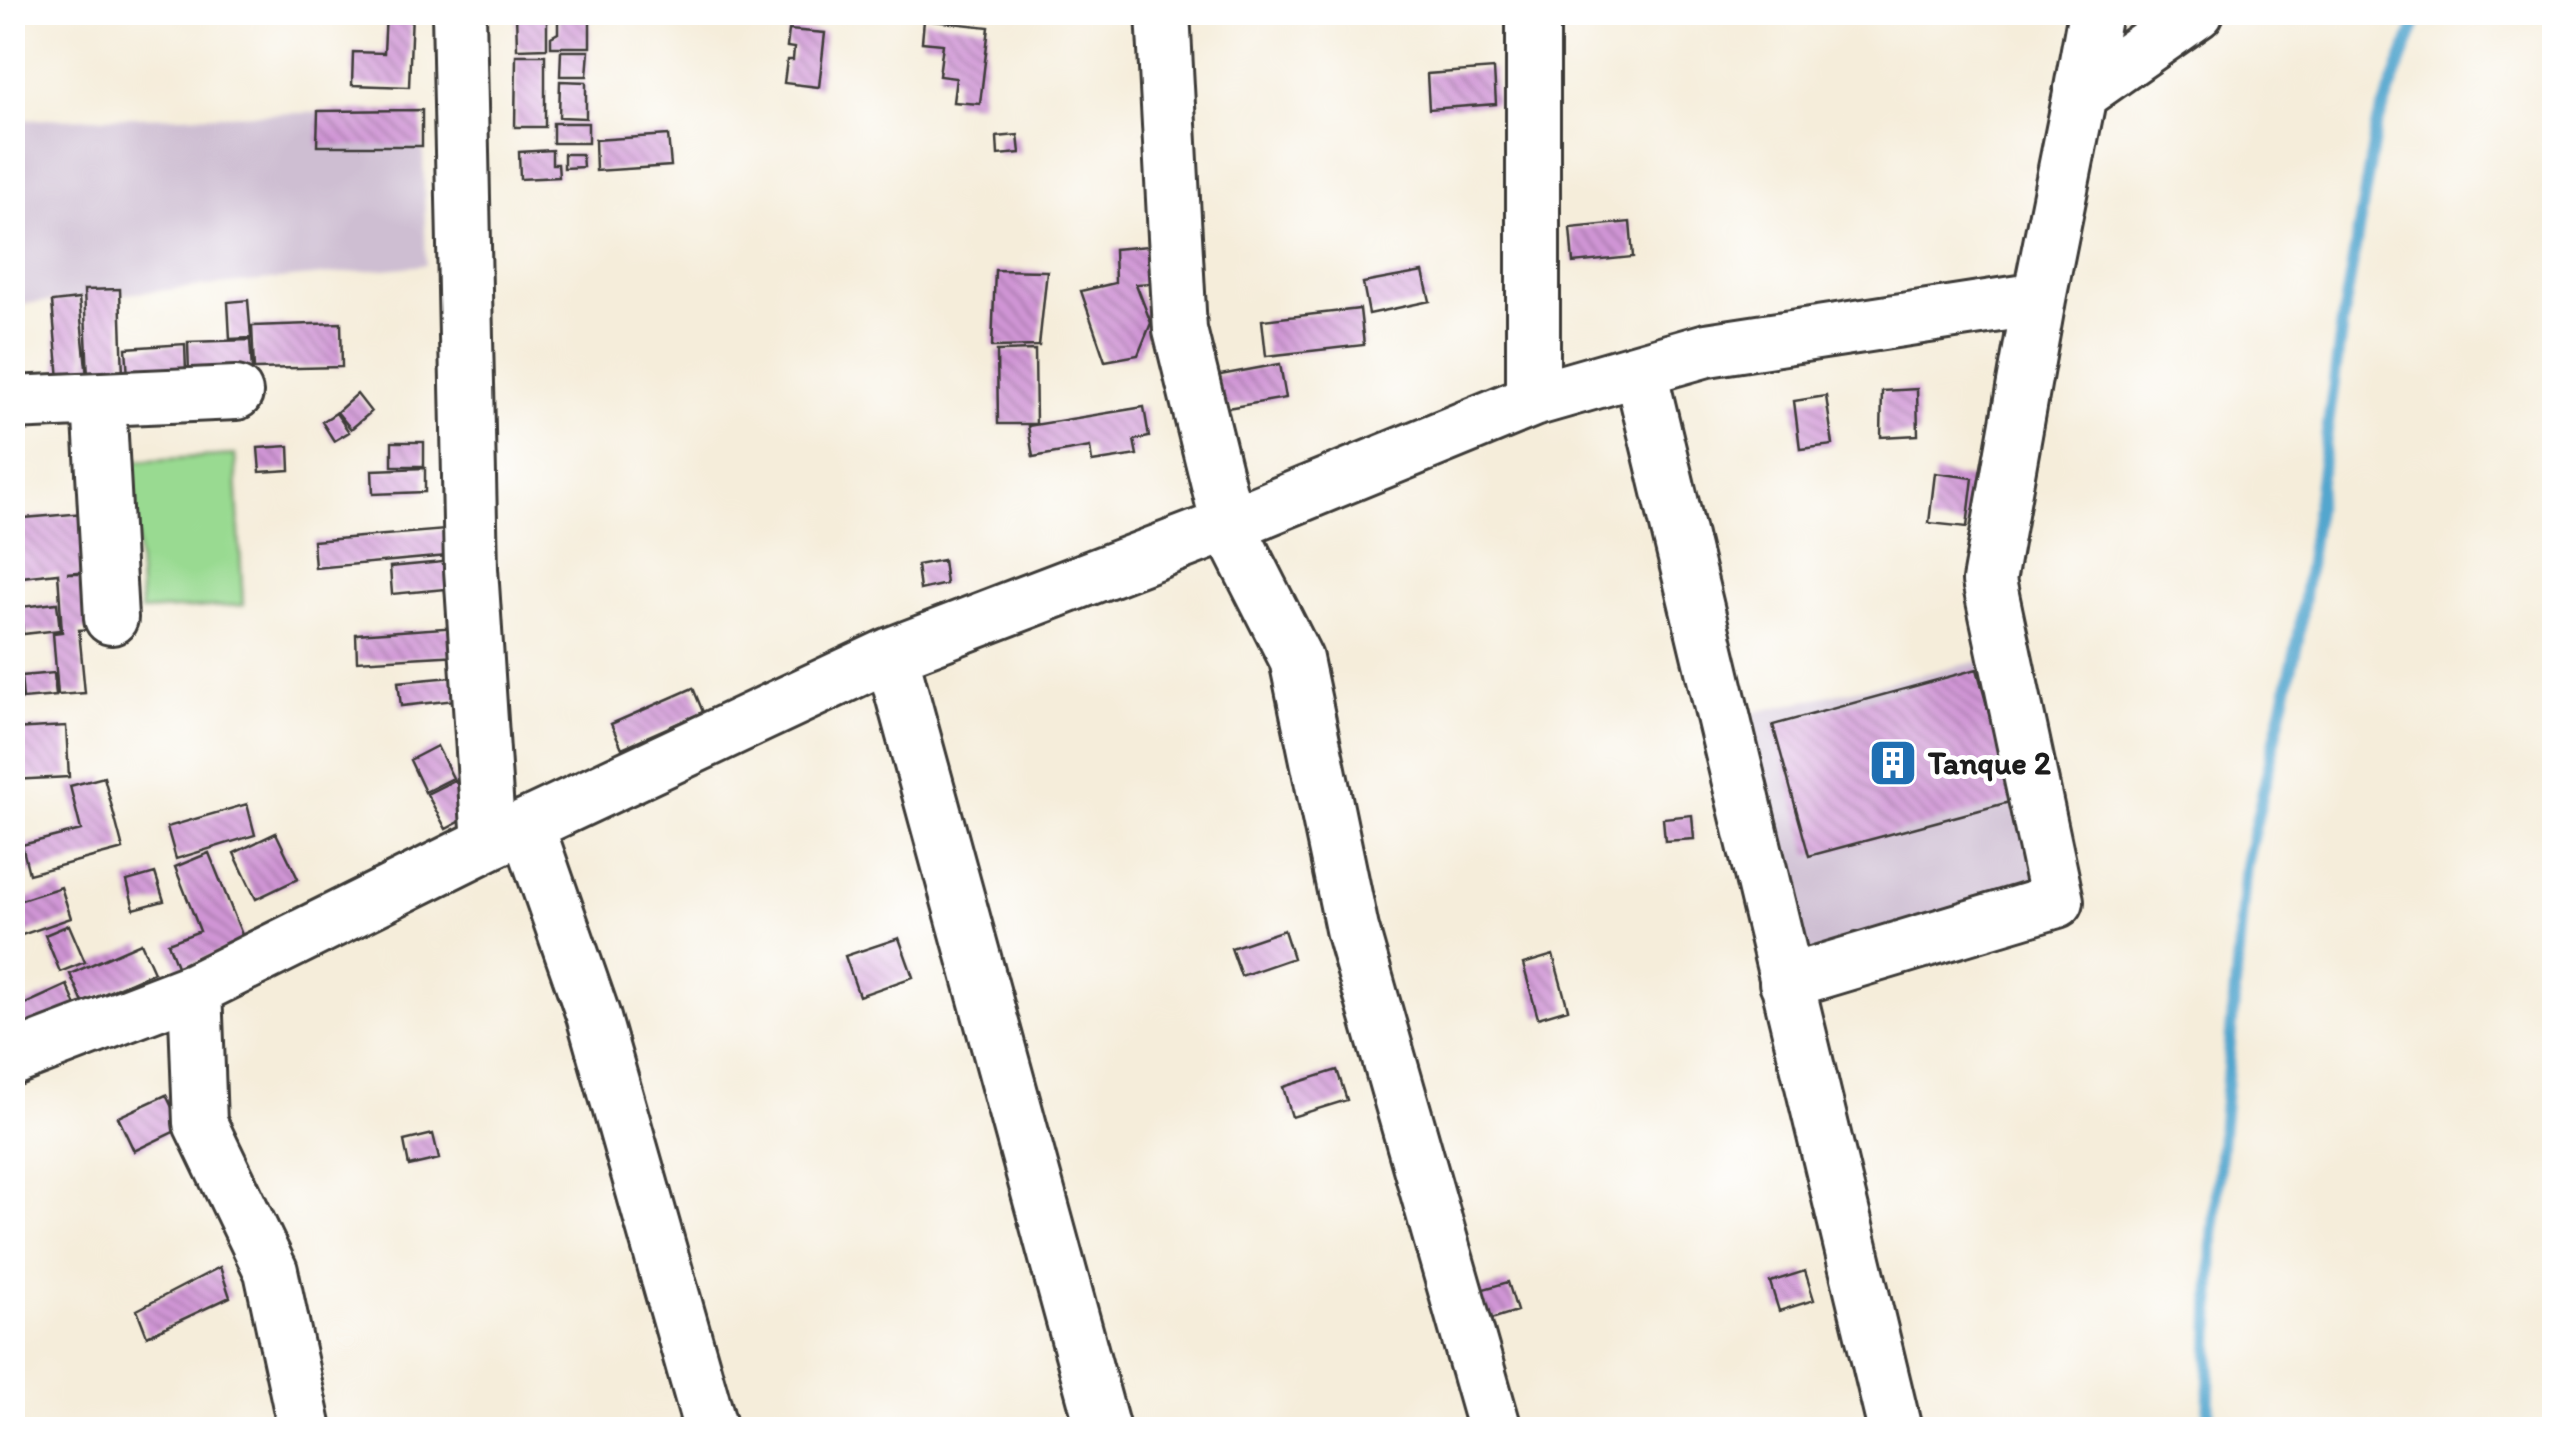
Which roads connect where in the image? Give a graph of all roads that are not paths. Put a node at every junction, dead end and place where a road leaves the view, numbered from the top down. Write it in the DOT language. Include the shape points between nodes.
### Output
graph roads {
  1 [pos="458,12"];
  2 [pos="1163,12"];
  3 [pos="1534,12"];
  4 [pos="2095,12"];
  5 [pos="2196,12"];
  6 [pos="2080,94"];
  7 [pos="2040,299"];
  8 [pos="1640,371"];
  9 [pos="236,393"];
  10 [pos="99,400"];
  11 [pos="1532,400"];
  12 [pos="12,404"];
  13 [pos="1228,525"];
  14 [pos="112,618"];
  15 [pos="891,654"];
  16 [pos="508,834"];
  17 [pos="1786,982"];
  18 [pos="195,989"];
  19 [pos="12,1058"];
  20 [pos="305,1430"];
  21 [pos="711,1430"];
  22 [pos="1103,1430"];
  23 [pos="1494,1430"];
  24 [pos="1895,1430"];
  1 -- 16 [label="street" via="472,569"];
  2 -- 13 [label="street" via="1180,330"];
  3 -- 11 [label="street"];
  4 -- 6 [label="street"];
  5 -- 6 [label="street"];
  6 -- 7 [label="street"];
  7 -- 8 [label="street" via="1707,350"];
  7 -- 17 [label="street" via="1989,581 2057,900"];
  8 -- 11 [label="street"];
  8 -- 17 [label="street"];
  9 -- 10 [label="street"];
  10 -- 12 [label="street"];
  10 -- 14 [label="street"];
  11 -- 13 [label="street"];
  13 -- 15 [label="street"];
  13 -- 23 [label="street" via="1296,659 1352,929"];
  15 -- 16 [label="street"];
  15 -- 22 [label="street"];
  16 -- 18 [label="street"];
  16 -- 21 [label="street" via="593,1015"];
  17 -- 24 [label="street"];
  18 -- 19 [label="street"];
  18 -- 20 [label="street" via="200,1123 271,1271"];
}
